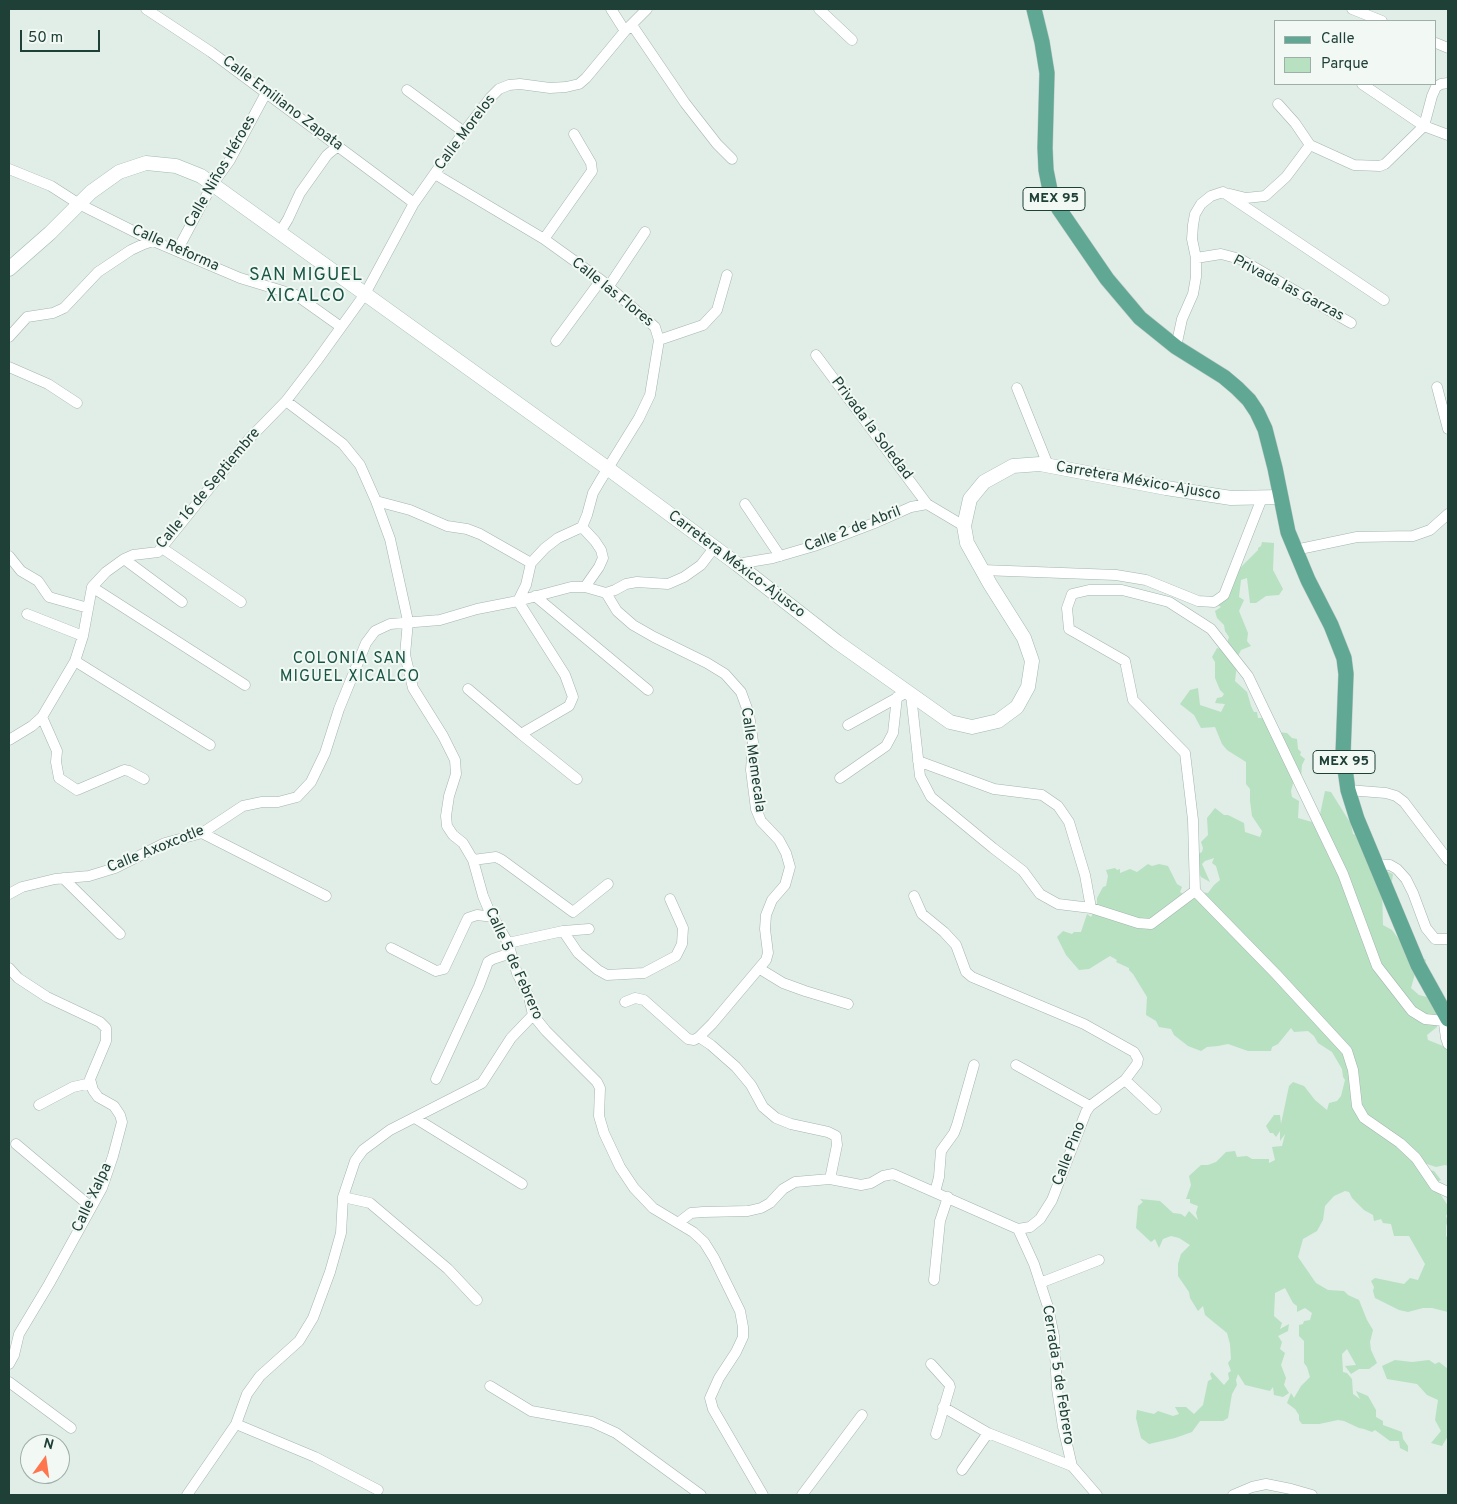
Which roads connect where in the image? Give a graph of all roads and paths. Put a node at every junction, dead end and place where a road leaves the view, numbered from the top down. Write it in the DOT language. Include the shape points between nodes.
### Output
graph roads {
  1 [pos="146,9"];
  2 [pos="611,9"];
  3 [pos="647,9"];
  4 [pos="820,9"];
  5 [pos="1034,9"];
  6 [pos="1352,9"];
  7 [pos="1380,20"];
  8 [pos="629,28"];
  9 [pos="852,40"];
  10 [pos="1448,83"];
  11 [pos="1363,85"];
  12 [pos="407,90"];
  13 [pos="266,92"];
  14 [pos="1278,104"];
  15 [pos="1424,126"];
  16 [pos="464,132"];
  17 [pos="574,134"];
  18 [pos="1448,135"];
  19 [pos="1310,145"];
  20 [pos="338,146"];
  21 [pos="732,159"];
  22 [pos="9,169"];
  23 [pos="435,174"];
  24 [pos="212,184"];
  25 [pos="1222,192"];
  26 [pos="79,204"];
  27 [pos="414,204"];
  28 [pos="280,232"];
  29 [pos="645,232"];
  30 [pos="544,239"];
  31 [pos="153,241"];
  32 [pos="177,251"];
  33 [pos="1196,258"];
  34 [pos="9,269"];
  35 [pos="727,275"];
  36 [pos="605,283"];
  37 [pos="365,294"];
  38 [pos="1384,300"];
  39 [pos="1351,323"];
  40 [pos="341,327"];
  41 [pos="9,336"];
  42 [pos="659,340"];
  43 [pos="556,341"];
  44 [pos="1176,347"];
  45 [pos="816,354"];
  46 [pos="9,367"];
  47 [pos="1437,387"];
  48 [pos="1017,388"];
  49 [pos="286,401"];
  50 [pos="77,403"];
  51 [pos="1448,429"];
  52 [pos="1048,465"];
  53 [pos="608,469"];
  54 [pos="1280,496"];
  55 [pos="1262,498"];
  56 [pos="376,501"];
  57 [pos="745,504"];
  58 [pos="927,504"];
  59 [pos="1448,514"];
  60 [pos="964,526"];
  61 [pos="582,527"];
  62 [pos="162,548"];
  63 [pos="714,548"];
  64 [pos="1295,550"];
  65 [pos="9,556"];
  66 [pos="780,556"];
  67 [pos="124,558"];
  68 [pos="531,563"];
  69 [pos="737,564"];
  70 [pos="982,570"];
  71 [pos="92,587"];
  72 [pos="585,587"];
  73 [pos="606,594"];
  74 [pos="535,596"];
  75 [pos="518,601"];
  76 [pos="182,602"];
  77 [pos="240,602"];
  78 [pos="88,608"];
  79 [pos="27,614"];
  80 [pos="408,621"];
  81 [pos="83,636"];
  82 [pos="75,661"];
  83 [pos="245,685"];
  84 [pos="468,689"];
  85 [pos="648,690"];
  86 [pos="905,695"];
  87 [pos="42,717"];
  88 [pos="848,725"];
  89 [pos="521,734"];
  90 [pos="9,740"];
  91 [pos="210,745"];
  92 [pos="918,762"];
  93 [pos="144,778"];
  94 [pos="578,778"];
  95 [pos="840,778"];
  96 [pos="1348,790"];
  97 [pos="202,833"];
  98 [pos="473,860"];
  99 [pos="1448,860"];
  100 [pos="1375,864"];
  101 [pos="64,878"];
  102 [pos="608,884"];
  103 [pos="1195,891"];
  104 [pos="9,894"];
  105 [pos="326,896"];
  106 [pos="914,896"];
  107 [pos="670,899"];
  108 [pos="1092,908"];
  109 [pos="494,917"];
  110 [pos="589,929"];
  111 [pos="563,931"];
  112 [pos="120,934"];
  113 [pos="1448,938"];
  114 [pos="391,948"];
  115 [pos="509,948"];
  116 [pos="9,968"];
  117 [pos="760,968"];
  118 [pos="625,1002"];
  119 [pos="848,1004"];
  120 [pos="534,1015"];
  121 [pos="1446,1020"];
  122 [pos="699,1037"];
  123 [pos="1448,1044"];
  124 [pos="974,1065"];
  125 [pos="1016,1065"];
  126 [pos="436,1079"];
  127 [pos="1126,1080"];
  128 [pos="91,1083"];
  129 [pos="39,1105"];
  130 [pos="1090,1106"];
  131 [pos="1156,1109"];
  132 [pos="415,1118"];
  133 [pos="16,1144"];
  134 [pos="830,1179"];
  135 [pos="522,1184"];
  136 [pos="935,1192"];
  137 [pos="1448,1192"];
  138 [pos="343,1197"];
  139 [pos="948,1198"];
  140 [pos="92,1207"];
  141 [pos="678,1223"];
  142 [pos="1018,1229"];
  143 [pos="1099,1260"];
  144 [pos="934,1280"];
  145 [pos="1040,1283"];
  146 [pos="477,1300"];
  147 [pos="9,1364"];
  148 [pos="931,1364"];
  149 [pos="9,1382"];
  150 [pos="490,1386"];
  151 [pos="943,1407"];
  152 [pos="862,1415"];
  153 [pos="236,1424"];
  154 [pos="71,1428"];
  155 [pos="988,1433"];
  156 [pos="936,1434"];
  157 [pos="1072,1466"];
  158 [pos="962,1470"];
  159 [pos="378,1490"];
  160 [pos="187,1495"];
  161 [pos="701,1495"];
  162 [pos="763,1495"];
  163 [pos="802,1495"];
  164 [pos="1097,1495"];
  165 [pos="1233,1495"];
  166 [pos="1312,1495"];
  1 -- 13 [label="street, Calle Emiliano Zapata"];
  2 -- 8 [label="street"];
  3 -- 8 [label="street, Calle Morelos"];
  4 -- 9 [label="street"];
  5 -- 44 [label="main road, MEX 95" via="1047,73 1045,148 1050,190 1073,232 1125,302"];
  6 -- 7 [label="street"];
  8 -- 16 [label="street, Calle Morelos" via="579,84 550,88 509,85 499,89"];
  8 -- 21 [label="street" via="717,144"];
  10 -- 15 [label="street" via="1436,87"];
  11 -- 15 [label="street"];
  12 -- 16 [label="street"];
  13 -- 20 [label="street, Calle Emiliano Zapata"];
  13 -- 24 [label="street, Calle Niños Héroes" via="230,160"];
  14 -- 19 [label="street"];
  15 -- 18 [label="street"];
  15 -- 19 [label="street" via="1380,166 1354,165"];
  16 -- 23 [label="street, Calle Morelos"];
  17 -- 30 [label="street" via="591,163 592,171"];
  19 -- 25 [label="street" via="1286,177 1264,196 1246,198"];
  20 -- 27 [label="street, Calle Emiliano Zapata"];
  20 -- 28 [label="street" via="300,193"];
  22 -- 26 [label="street, Calle Reforma" via="51,186"];
  23 -- 27 [label="street, Calle Morelos"];
  23 -- 30 [label="street, Calle las Flores"];
  24 -- 26 [label="main road, Carretera México-Ajusco" via="176,166 146,163 119,172"];
  24 -- 28 [label="main road, Carretera México-Ajusco"];
  24 -- 32 [label="street, Calle Niños Héroes"];
  25 -- 33 [label="street" via="1201,204 1195,214 1192,239"];
  25 -- 38 [label="street"];
  26 -- 31 [label="street, Calle Reforma"];
  26 -- 34 [label="main road, Carretera México-Ajusco"];
  27 -- 37 [label="street, Calle Morelos"];
  28 -- 37 [label="main road, Carretera México-Ajusco"];
  29 -- 36 [label="street"];
  30 -- 36 [label="street, Calle las Flores"];
  31 -- 32 [label="street, Calle Reforma"];
  31 -- 41 [label="street" via="131,250 98,272 64,308 27,317"];
  32 -- 40 [label="street, Calle Reforma" via="240,278 296,295"];
  33 -- 39 [label="street, Privada las Garzas" via="1220,254 1240,259"];
  33 -- 44 [label="street" via="1193,294 1182,319"];
  35 -- 42 [label="street" via="717,310 703,325"];
  36 -- 42 [label="street, Calle las Flores" via="655,327"];
  36 -- 43 [label="street"];
  37 -- 40 [label="street, Calle 16 de Septiembre"];
  37 -- 53 [label="main road, Carretera México-Ajusco"];
  40 -- 49 [label="street, Calle 16 de Septiembre"];
  42 -- 53 [label="street, Calle las Flores" via="650,395"];
  44 -- 54 [label="main road, MEX 95" via="1224,377 1249,400 1265,429"];
  45 -- 58 [label="street, Privada la Soledad"];
  46 -- 50 [label="street" via="48,384"];
  47 -- 51 [label="street"];
  48 -- 52 [label="street"];
  49 -- 56 [label="street, Calle 5 de Febrero" via="342,444 360,465"];
  49 -- 62 [label="street, Calle 16 de Septiembre" via="249,439"];
  52 -- 55 [label="main road, Carretera México-Ajusco" via="1166,488 1232,498"];
  52 -- 60 [label="main road, Carretera México-Ajusco" via="1013,466 984,482 970,499"];
  53 -- 61 [label="street, Calle las Flores" via="593,493"];
  53 -- 63 [label="main road, Carretera México-Ajusco"];
  54 -- 55 [label="main road, Carretera México-Ajusco"];
  54 -- 64 [label="main road, MEX 95"];
  55 -- 70 [label="street" via="1224,595 1214,602 1198,601 1146,580 1116,575"];
  56 -- 68 [label="street" via="410,510 447,526 468,529"];
  56 -- 80 [label="street, Calle 5 de Febrero" via="390,539"];
  57 -- 66 [label="street"];
  58 -- 60 [label="street"];
  58 -- 66 [label="street, Calle 2 de Abril" via="911,507 814,546"];
  59 -- 64 [label="street" via="1430,530 1412,536 1357,537"];
  60 -- 70 [label="main road, Carretera México-Ajusco" via="967,543"];
  61 -- 68 [label="street" via="558,538"];
  61 -- 72 [label="street" via="596,541 603,558"];
  62 -- 67 [label="street, Calle 16 de Septiembre" via="158,552"];
  62 -- 77 [label="street"];
  63 -- 69 [label="main road, Carretera México-Ajusco"];
  63 -- 73 [label="street" via="684,577 668,584 637,582"];
  64 -- 96 [label="main road, MEX 95" via="1344,658 1343,755"];
  65 -- 78 [label="street" via="21,572 38,581 49,597"];
  66 -- 69 [label="street, Calle 2 de Abril"];
  67 -- 71 [label="street, Calle 16 de Septiembre"];
  67 -- 76 [label="street"];
  68 -- 75 [label="street"];
  69 -- 86 [label="main road, Carretera México-Ajusco"];
  70 -- 86 [label="main road, Carretera México-Ajusco" via="1024,638 1032,661 1028,687 1017,707 998,721 972,727 950,722"];
  71 -- 78 [label="street"];
  71 -- 83 [label="street"];
  72 -- 73 [label="street, Calle Axoxcotle"];
  72 -- 74 [label="street, Calle Axoxcotle"];
  73 -- 117 [label="street, Calle Memecala" via="617,611 633,625 707,662 725,674 741,692 749,714 753,742 756,809 761,821 779,840 790,867 785,885 772,900 766,915 764,929 768,953"];
  74 -- 75 [label="street, Calle Axoxcotle"];
  74 -- 85 [label="street"];
  75 -- 80 [label="street, Calle Axoxcotle" via="440,620"];
  75 -- 89 [label="street" via="565,676 573,697 569,706"];
  78 -- 81 [label="street"];
  79 -- 81 [label="street"];
  80 -- 97 [label="street, Calle Axoxcotle" via="375,631 366,643 325,753 311,782 297,797 243,806"];
  80 -- 98 [label="street, Calle 5 de Febrero" via="405,655 413,688 455,760 456,774 446,816 448,826"];
  81 -- 82 [label="street"];
  82 -- 87 [label="street"];
  82 -- 91 [label="street"];
  84 -- 89 [label="street"];
  86 -- 88 [label="street"];
  86 -- 92 [label="street"];
  86 -- 95 [label="street" via="886,746"];
  87 -- 90 [label="street"];
  87 -- 93 [label="street" via="57,751 59,778 77,790 124,770"];
  89 -- 94 [label="street"];
  92 -- 108 [label="street" via="920,776 931,797 1023,871 1040,894 1058,904"];
  92 -- 108 [label="street" via="994,788 1042,795 1058,806 1069,822"];
  96 -- 99 [label="street" via="1396,796"];
  96 -- 100 [label="main road, MEX 95"];
  97 -- 101 [label="street, Calle Axoxcotle" via="165,843 115,868 89,876"];
  97 -- 105 [label="street"];
  98 -- 102 [label="street" via="496,857 502,860 573,912"];
  98 -- 109 [label="street, Calle 5 de Febrero" via="483,896"];
  100 -- 113 [label="street" via="1397,869 1413,893 1426,928 1435,939"];
  100 -- 121 [label="main road, MEX 95" via="1418,965"];
  101 -- 104 [label="street, Calle Axoxcotle"];
  101 -- 112 [label="street"];
  103 -- 108 [label="street" via="1151,924"];
  103 -- 121 [label="street" via="1185,752 1132,700 1125,661 1069,629 1067,608 1072,594 1088,590 1122,590 1169,602 1211,629 1248,676 1344,874 1377,966 1412,1011 1425,1019"];
  103 -- 137 [label="street" via="1347,1051 1357,1106 1364,1118 1400,1143 1416,1158 1435,1186"];
  106 -- 127 [label="street" via="922,914 956,945 966,972 972,977 1084,1024 1134,1052 1137,1064"];
  107 -- 111 [label="street" via="683,928 682,944 676,956 644,973 603,973 578,953"];
  109 -- 114 [label="street" via="477,915 468,918 444,969 436,971"];
  109 -- 115 [label="street, Calle 5 de Febrero"];
  110 -- 111 [label="street"];
  111 -- 115 [label="street"];
  115 -- 120 [label="street, Calle 5 de Febrero"];
  115 -- 126 [label="street" via="488,962"];
  116 -- 128 [label="street" via="40,992 106,1028 106,1041"];
  117 -- 119 [label="street" via="783,983"];
  117 -- 122 [label="street, Calle Memecala"];
  118 -- 122 [label="street" via="635,998 644,1000 688,1040"];
  120 -- 132 [label="street" via="511,1038 482,1083"];
  120 -- 141 [label="street, Calle 5 de Febrero" via="597,1082 600,1088 599,1116 620,1168 654,1208"];
  121 -- 123 [label="street"];
  122 -- 134 [label="street" via="736,1067 751,1084 763,1107 776,1118 836,1136"];
  124 -- 136 [label="street" via="958,1125 941,1151"];
  125 -- 130 [label="street"];
  127 -- 130 [label="street, Calle Pino"];
  127 -- 131 [label="street"];
  128 -- 129 [label="street" via="73,1087"];
  128 -- 140 [label="street, Calle Xalpa" via="98,1097 114,1106 122,1122 102,1188"];
  130 -- 142 [label="street, Calle Pino" via="1052,1200 1040,1219 1030,1227"];
  132 -- 135 [label="street"];
  132 -- 138 [label="street" via="390,1130 363,1150 355,1161"];
  133 -- 140 [label="street"];
  134 -- 136 [label="street" via="861,1185 893,1174"];
  134 -- 141 [label="street" via="795,1182 761,1208 691,1214"];
  136 -- 139 [label="street"];
  138 -- 146 [label="street" via="370,1203 448,1269"];
  138 -- 153 [label="street" via="341,1234 313,1318 299,1341 255,1382"];
  139 -- 142 [label="street"];
  139 -- 144 [label="street" via="940,1221"];
  140 -- 147 [label="street, Calle Xalpa" via="19,1334"];
  141 -- 162 [label="street, Calle 5 de Febrero" via="704,1242 740,1311 743,1337 710,1398 713,1409"];
  142 -- 145 [label="street, Cerrada 5 de Febrero"];
  143 -- 145 [label="street"];
  145 -- 157 [label="street, Cerrada 5 de Febrero" via="1054,1336 1057,1389"];
  148 -- 151 [label="street" via="950,1387"];
  149 -- 154 [label="street"];
  150 -- 161 [label="street" via="531,1411 592,1422 616,1433"];
  151 -- 155 [label="street"];
  151 -- 156 [label="street"];
  152 -- 163 [label="street"];
  153 -- 159 [label="street" via="315,1457"];
  153 -- 160 [label="street"];
  155 -- 157 [label="street"];
  155 -- 158 [label="street"];
  157 -- 164 [label="street, Cerrada 5 de Febrero"];
  165 -- 166 [label="street" via="1266,1484"];
}
